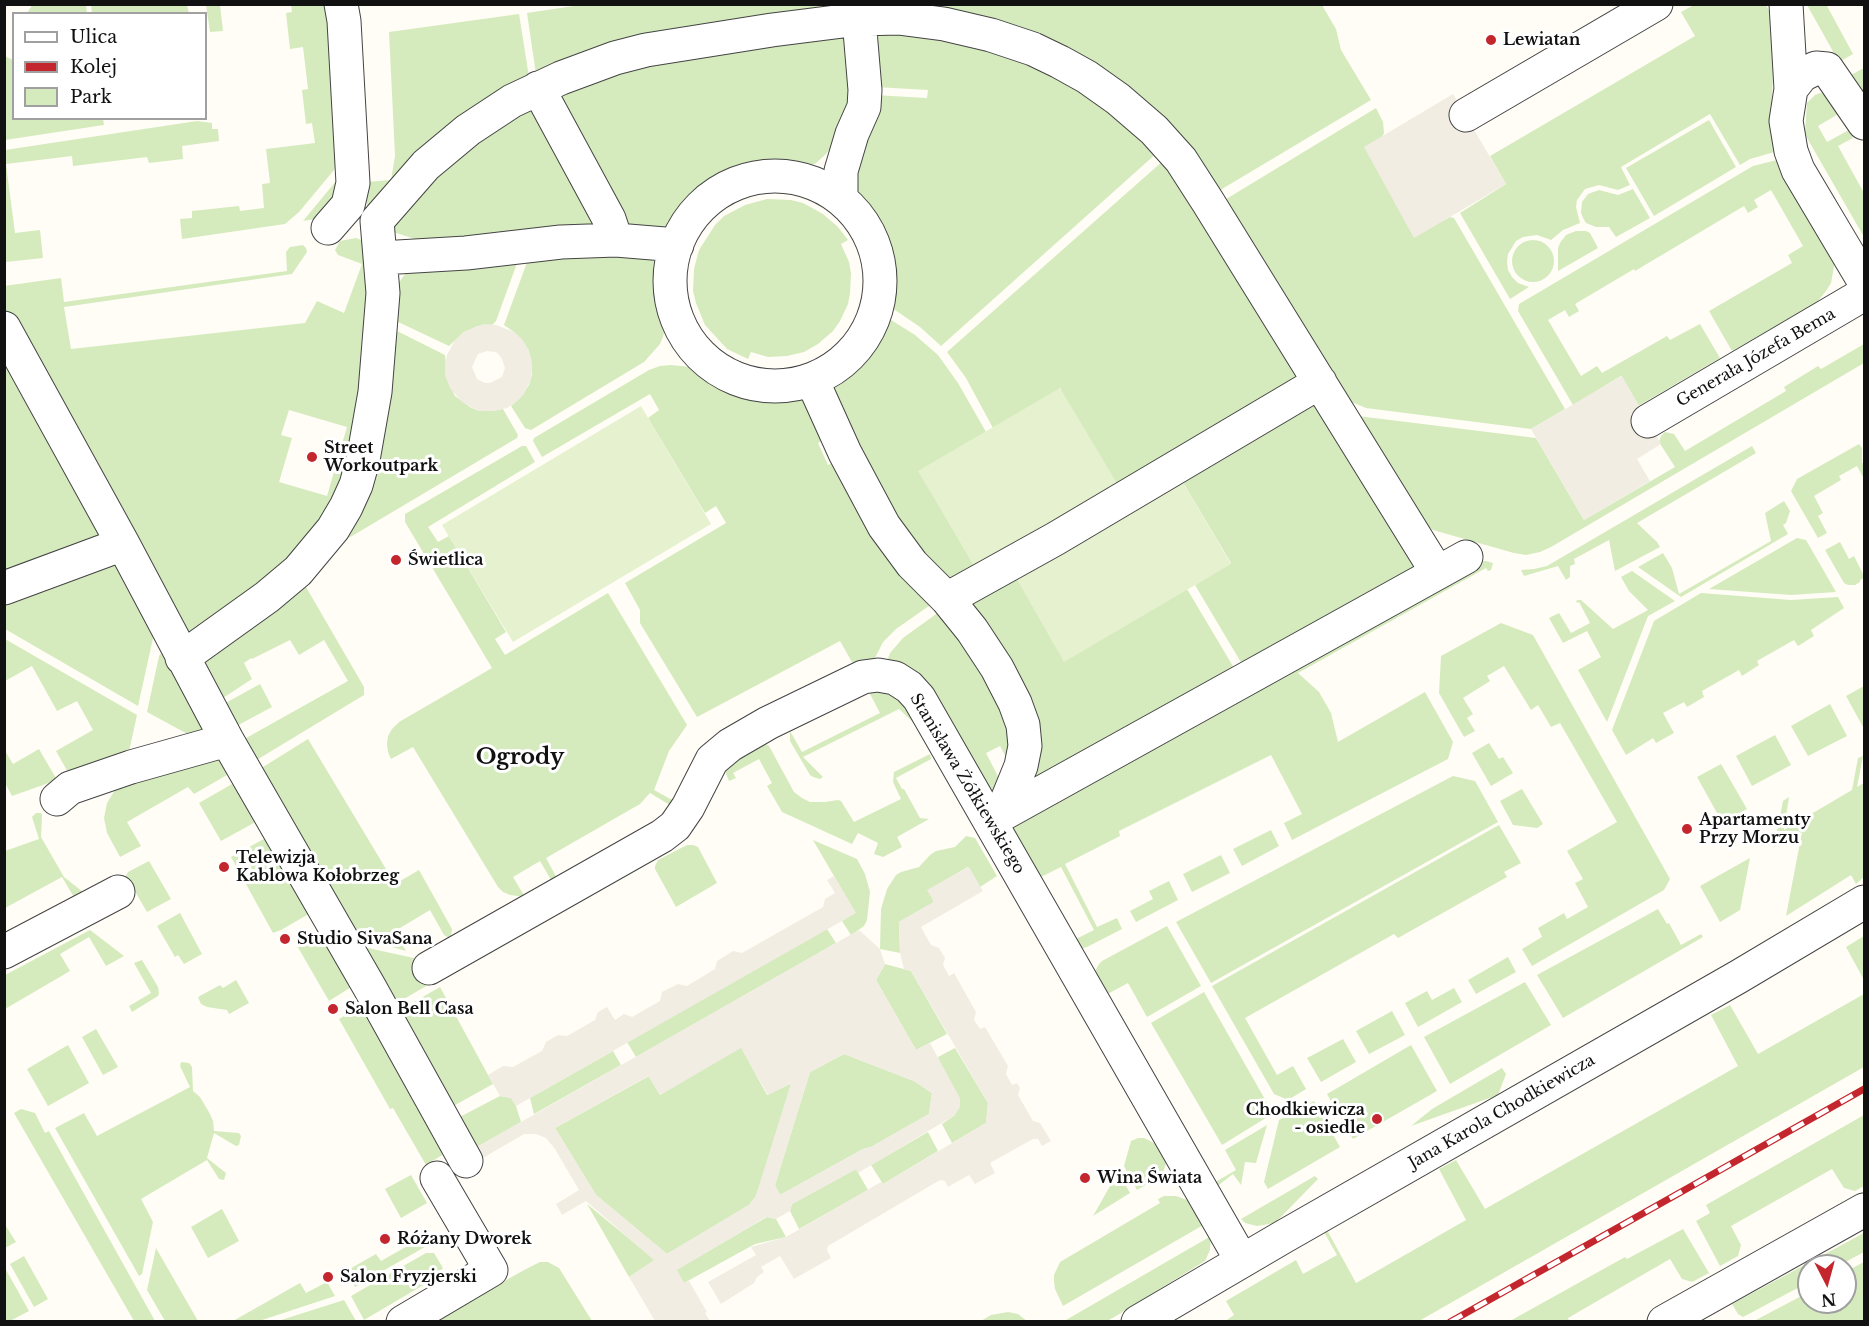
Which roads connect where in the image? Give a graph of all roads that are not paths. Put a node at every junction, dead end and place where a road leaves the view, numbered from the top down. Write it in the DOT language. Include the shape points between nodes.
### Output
graph roads {
  1 [pos="341,4"];
  2 [pos="1656,4"];
  3 [pos="1788,4"];
  4 [pos="859,20"];
  5 [pos="1827,69"];
  6 [pos="538,88"];
  7 [pos="1791,89"];
  8 [pos="1466,115"];
  9 [pos="1864,119"];
  10 [pos="852,134"];
  11 [pos="797,178"];
  12 [pos="842,199"];
  13 [pos="328,228"];
  14 [pos="616,240"];
  15 [pos="677,245"];
  16 [pos="381,258"];
  17 [pos="1864,281"];
  18 [pos="1864,294"];
  19 [pos="4,328"];
  20 [pos="812,380"];
  21 [pos="1320,382"];
  22 [pos="1648,421"];
  23 [pos="123,544"];
  24 [pos="1466,556"];
  25 [pos="1437,572"];
  26 [pos="4,588"];
  27 [pos="947,599"];
  28 [pos="182,658"];
  29 [pos="226,740"];
  30 [pos="57,799"];
  31 [pos="118,892"];
  32 [pos="1864,902"];
  33 [pos="4,952"];
  34 [pos="429,968"];
  35 [pos="466,1161"];
  36 [pos="437,1178"];
  37 [pos="1864,1210"];
  38 [pos="1242,1261"];
  39 [pos="403,1322"];
  40 [pos="1138,1322"];
  41 [pos="1664,1322"];
  1 -- 13 [label="street" via="353,183 348,205"];
  2 -- 8 [label="street"];
  3 -- 5 [label="street"];
  3 -- 7 [label="street"];
  4 -- 6 [label="street" via="646,50 585,68"];
  4 -- 10 [label="street" via="864,107"];
  4 -- 21 [label="street" via="898,18 991,35 1060,62 1118,99 1181,160"];
  5 -- 7 [label="street" via="1816,68 1802,75"];
  5 -- 9 [label="street"];
  6 -- 14 [label="street" via="609,219"];
  6 -- 16 [label="street" via="512,100 468,130 426,165 376,220"];
  7 -- 17 [label="street" via="1786,121 1798,170"];
  10 -- 11 [label="street"];
  10 -- 12 [label="street" via="841,171"];
  11 -- 12 [label="street"];
  11 -- 15 [label="street" via="770,176 722,191 700,209"];
  12 -- 20 [label="street" via="856,212 875,250 880,276 877,304 859,345"];
  14 -- 15 [label="street"];
  14 -- 16 [label="street"];
  15 -- 20 [label="street" via="670,290 674,310 695,349 710,364 752,384 794,385"];
  16 -- 28 [label="street" via="382,319 372,415 356,485 346,507 298,571"];
  18 -- 22 [label="street, Generała Józefa Bema"];
  19 -- 23 [label="street"];
  20 -- 27 [label="street" via="884,526 912,564"];
  21 -- 25 [label="street"];
  21 -- 27 [label="street"];
  23 -- 26 [label="street"];
  23 -- 28 [label="street"];
  24 -- 25 [label="street"];
  25 -- 27 [label="street" via="1001,815 1021,766 1025,746 1023,725 997,668"];
  28 -- 29 [label="street"];
  29 -- 30 [label="street" via="70,788"];
  29 -- 35 [label="street"];
  31 -- 33 [label="street"];
  32 -- 38 [label="street, Jana Karola Chodkiewicza"];
  34 -- 38 [label="street, Stanisława Żółkiewskiego" via="662,836 675,826 688,807 712,760 730,745 863,677 895,678 919,698"];
  36 -- 39 [label="street" via="491,1270"];
  37 -- 41 [label="street"];
  38 -- 40 [label="street, Jana Karola Chodkiewicza"];
}
